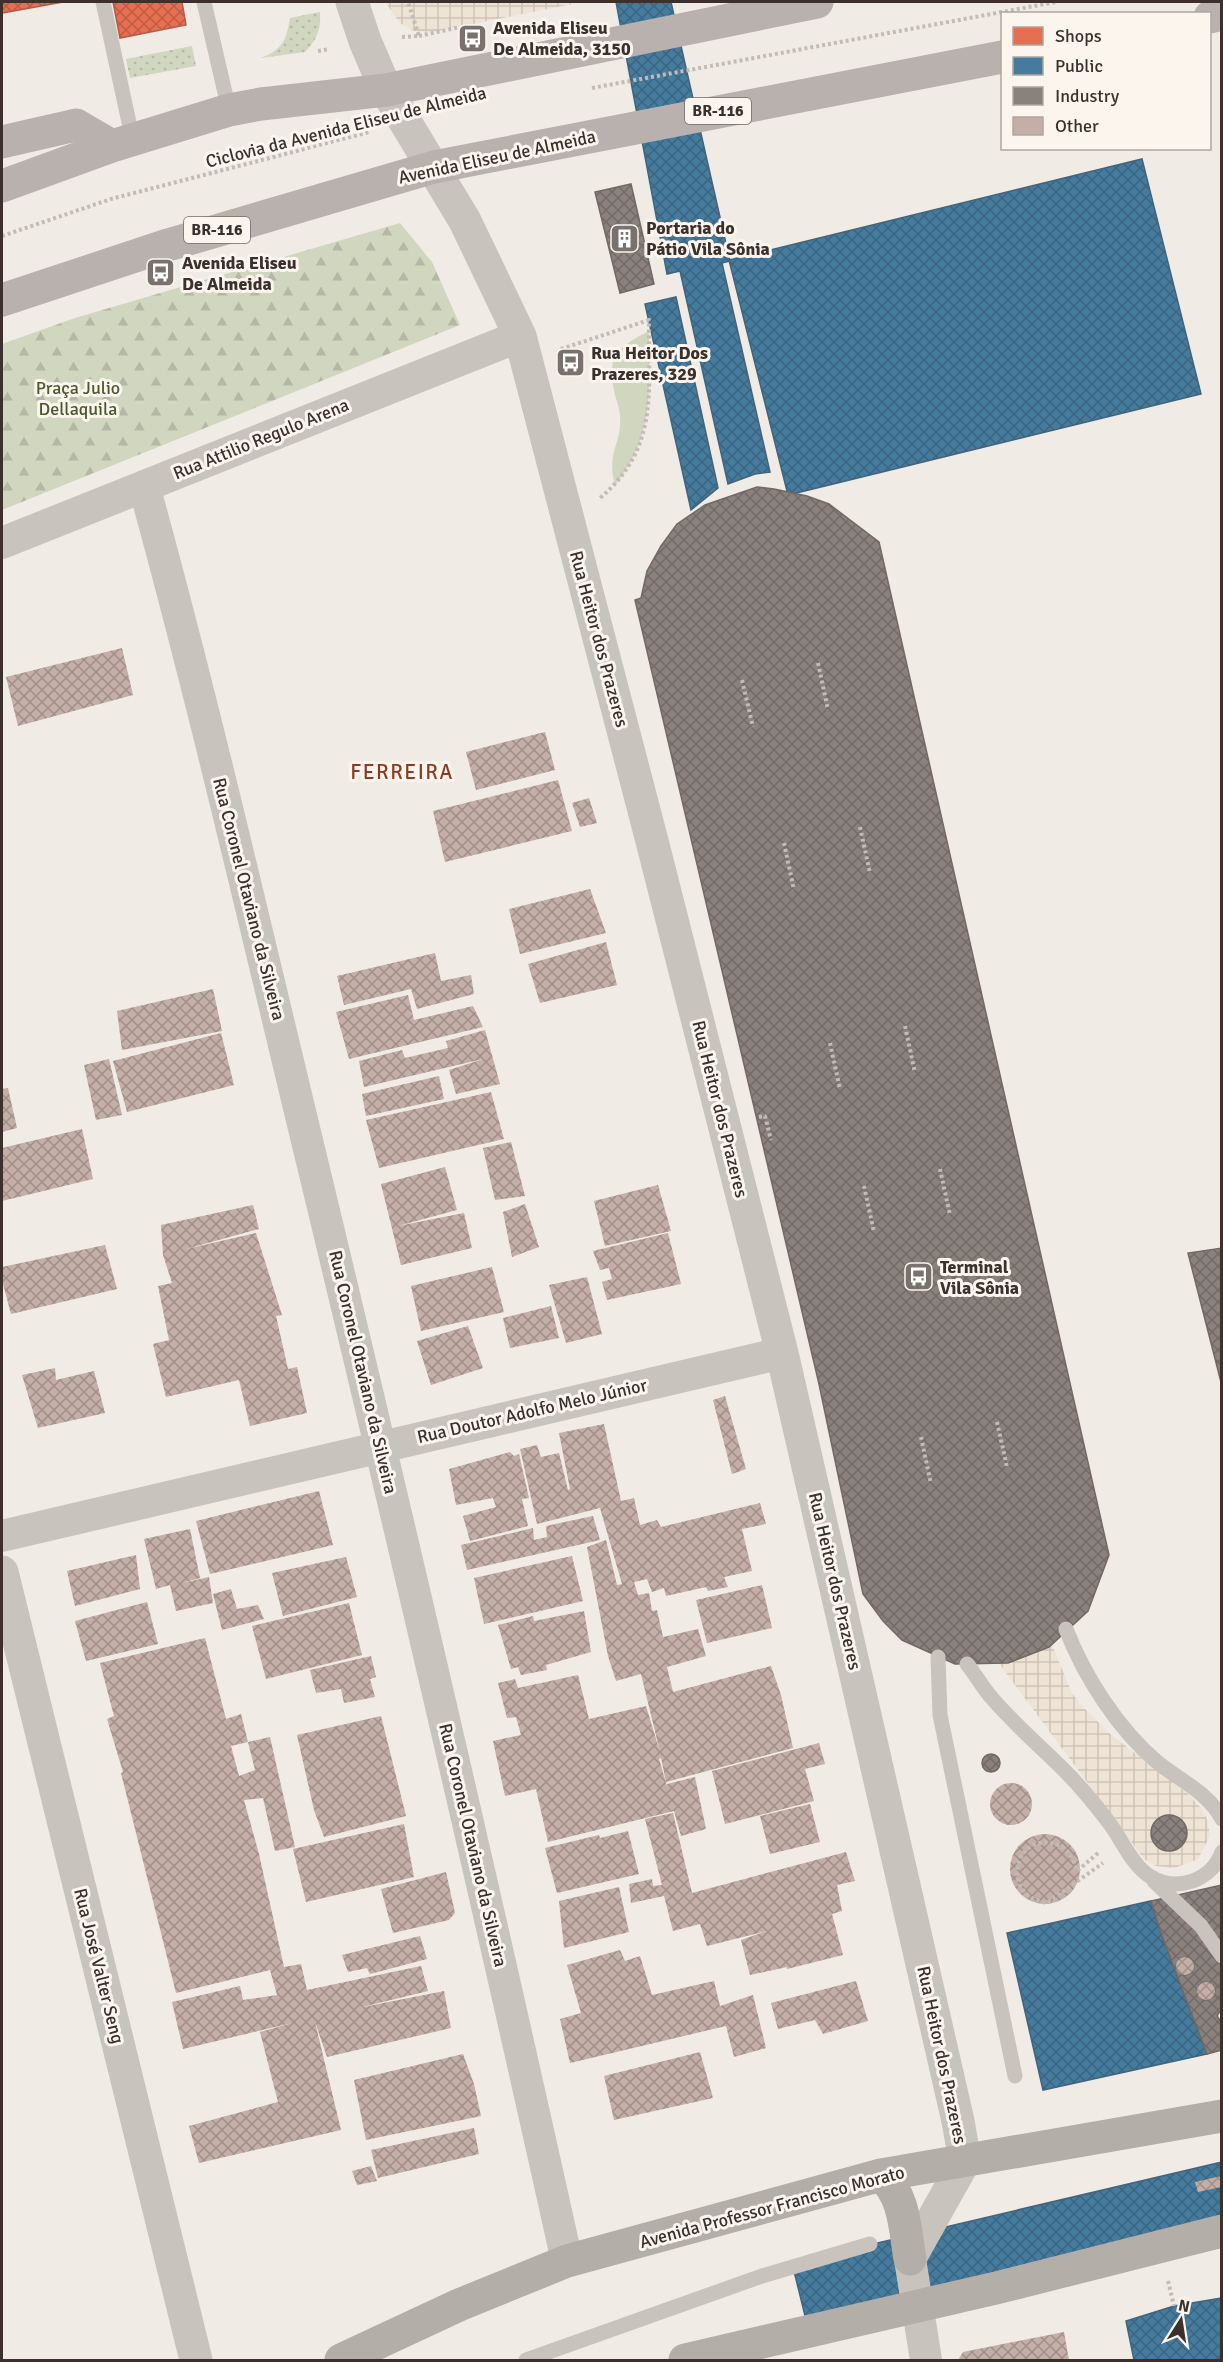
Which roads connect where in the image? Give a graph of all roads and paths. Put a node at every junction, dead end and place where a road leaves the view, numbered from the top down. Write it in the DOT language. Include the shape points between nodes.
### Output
graph roads {
  1 [pos="103,2"];
  2 [pos="204,2"];
  3 [pos="352,2"];
  4 [pos="408,2"];
  5 [pos="817,2"];
  6 [pos="1056,2"];
  7 [pos="735,10"];
  8 [pos="1001,12"];
  9 [pos="1002,12"];
  10 [pos="413,16"];
  11 [pos="460,27"];
  12 [pos="419,36"];
  13 [pos="1001,57"];
  14 [pos="386,90"];
  15 [pos="580,90"];
  16 [pos="229,110"];
  17 [pos="406,123"];
  18 [pos="2,142"];
  19 [pos="122,143"];
  20 [pos="434,167"];
  21 [pos="2,186"];
  22 [pos="2,236"];
  23 [pos="2,300"];
  24 [pos="523,348"];
  25 [pos="144,486"];
  26 [pos="569,524"];
  27 [pos="2,543"];
  28 [pos="818,663"];
  29 [pos="742,680"];
  30 [pos="828,710"];
  31 [pos="753,727"];
  32 [pos="860,827"];
  33 [pos="784,843"];
  34 [pos="870,873"];
  35 [pos="795,890"];
  36 [pos="905,1026"];
  37 [pos="830,1042"];
  38 [pos="915,1073"];
  39 [pos="840,1089"];
  40 [pos="765,1116"];
  41 [pos="771,1140"];
  42 [pos="939,1169"];
  43 [pos="864,1186"];
  44 [pos="950,1215"];
  45 [pos="874,1232"];
  46 [pos="782,1353"];
  47 [pos="997,1422"];
  48 [pos="921,1437"];
  49 [pos="381,1447"];
  50 [pos="1007,1467"];
  51 [pos="932,1484"];
  52 [pos="2,1536"];
  53 [pos="2,1572"];
  54 [pos="1066,1629"];
  55 [pos="938,1657"];
  56 [pos="967,1664"];
  57 [pos="1220,1813"];
  58 [pos="1221,1852"];
  59 [pos="1104,1862"];
  60 [pos="1077,1871"];
  61 [pos="1149,1876"];
  62 [pos="1221,1956"];
  63 [pos="1015,2076"];
  64 [pos="1221,2116"];
  65 [pos="965,2161"];
  66 [pos="881,2175"];
  67 [pos="1221,2231"];
  68 [pos="870,2244"];
  69 [pos="910,2259"];
  70 [pos="567,2261"];
  71 [pos="918,2306"];
  72 [pos="196,2361"];
  73 [pos="341,2361"];
  74 [pos="526,2361"];
  75 [pos="685,2361"];
  76 [pos="926,2361"];
  1 -- 19 [label="lane"];
  2 -- 16 [label="lane"];
  3 -- 14 [label="street, Rua Heitor dos Prazeres"];
  4 -- 10 [label="path"];
  5 -- 7 [label="main road"];
  6 -- 9 [label="path"];
  7 -- 14 [label="main road"];
  8 -- 15 [label="path"];
  11 -- 12 [label="path"];
  13 -- 20 [label="main road, Avenida Eliseu de Almeida / BR-116"];
  14 -- 16 [label="main road"];
  14 -- 17 [label="street, Rua Heitor dos Prazeres"];
  16 -- 19 [label="main road"];
  17 -- 20 [label="street, Rua Heitor dos Prazeres"];
  17 -- 22 [label="path, Ciclovia da Avenida Eliseu de Almeida" via="111,199"];
  18 -- 19 [label="main road" via="76,125"];
  19 -- 21 [label="main road"];
  20 -- 23 [label="main road, Avenida Eliseu de Almeida / BR-116" via="168,244"];
  20 -- 24 [label="street, Rua Heitor dos Prazeres" via="489,267"];
  24 -- 25 [label="street, Rua Attilio Regulo Arena"];
  24 -- 26 [label="street, Rua Heitor dos Prazeres"];
  24 -- 26 [label="path" via="649,320 646,425 636,454 615,485"];
  25 -- 27 [label="street, Rua Attilio Regulo Arena"];
  25 -- 49 [label="street, Rua Coronel Otaviano da Silveira" via="185,636"];
  26 -- 46 [label="street, Rua Heitor dos Prazeres"];
  28 -- 30 [label="path"];
  29 -- 31 [label="path"];
  32 -- 34 [label="path"];
  33 -- 35 [label="path"];
  36 -- 38 [label="path"];
  37 -- 39 [label="path"];
  40 -- 41 [label="path"];
  42 -- 44 [label="path"];
  43 -- 45 [label="path"];
  46 -- 49 [label="street, Rua Doutor Adolfo Melo Júnior"];
  46 -- 65 [label="street, Rua Heitor dos Prazeres"];
  47 -- 50 [label="path"];
  48 -- 51 [label="path"];
  49 -- 52 [label="street, Rua Doutor Adolfo Melo Júnior"];
  49 -- 70 [label="street, Rua Coronel Otaviano da Silveira"];
  53 -- 72 [label="street, Rua José Valter Seng"];
  54 -- 57 [label="lane" via="1094,1686 1130,1735"];
  55 -- 63 [label="lane" via="940,1715"];
  56 -- 61 [label="lane" via="990,1697 1067,1773"];
  58 -- 61 [label="lane" via="1213,1868 1193,1881 1165,1883"];
  59 -- 60 [label="path" via="1047,1903 1028,1896 1017,1879 1023,1854 1032,1846 1048,1842 1068,1851"];
  61 -- 62 [label="lane" via="1201,1926"];
  64 -- 65 [label="highway, Avenida Professor Francisco Morato"];
  65 -- 66 [label="highway, Avenida Professor Francisco Morato"];
  65 -- 69 [label="street"];
  66 -- 69 [label="highway" via="895,2190 901,2205"];
  66 -- 70 [label="highway, Avenida Professor Francisco Morato"];
  67 -- 71 [label="highway"];
  68 -- 74 [label="lane" via="762,2276"];
  69 -- 71 [label="street"];
  70 -- 73 [label="highway, Avenida Professor Francisco Morato" via="459,2305"];
  71 -- 75 [label="highway"];
  71 -- 76 [label="street"];
}
